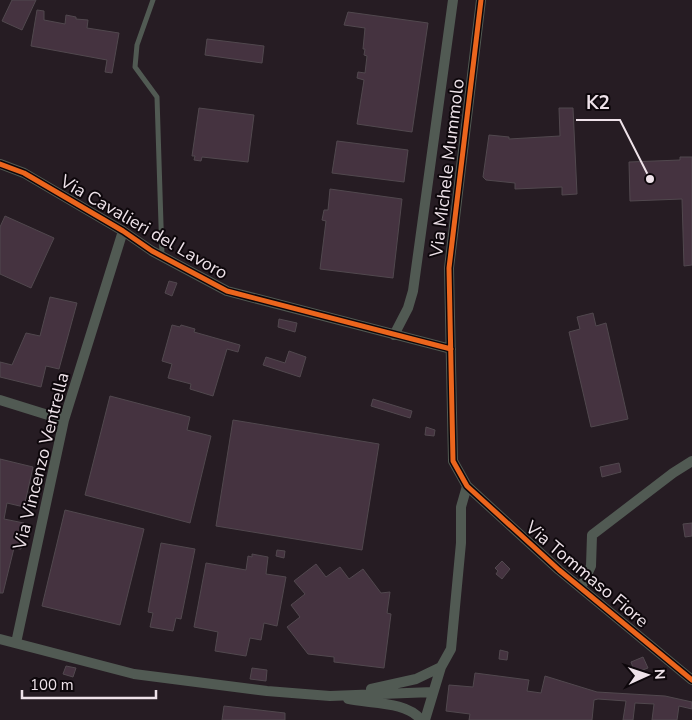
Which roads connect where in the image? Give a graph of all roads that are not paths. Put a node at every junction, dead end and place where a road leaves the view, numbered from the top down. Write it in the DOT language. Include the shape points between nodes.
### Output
graph roads {
  1 [pos="153,0"];
  2 [pos="454,0"];
  3 [pos="481,0"];
  4 [pos="0,164"];
  5 [pos="123,231"];
  6 [pos="162,256"];
  7 [pos="394,335"];
  8 [pos="451,350"];
  9 [pos="0,400"];
  10 [pos="64,420"];
  11 [pos="692,461"];
  12 [pos="466,486"];
  13 [pos="581,588"];
  14 [pos="0,639"];
  15 [pos="16,643"];
  16 [pos="441,667"];
  17 [pos="692,680"];
  18 [pos="433,692"];
  19 [pos="330,696"];
  20 [pos="421,720"];
  21 [pos="425,720"];
  1 -- 6 [label="lane" via="137,45 135,66 157,97"];
  2 -- 7 [label="street, Via Michele Mummolo" via="415,283 408,308"];
  3 -- 8 [label="street, Via Michele Mummolo" via="449,268"];
  4 -- 5 [label="street, Via Cavalieri del Lavoro" via="24,173"];
  5 -- 6 [label="street, Via Cavalieri del Lavoro"];
  5 -- 10 [label="street, Via Vincenzo Ventrella"];
  6 -- 7 [label="street, Via Cavalieri del Lavoro" via="227,291"];
  7 -- 8 [label="street, Via Cavalieri del Lavoro"];
  8 -- 12 [label="street, Via Michele Mummolo" via="453,460"];
  9 -- 10 [label="street"];
  10 -- 15 [label="street, Via Vincenzo Ventrella"];
  11 -- 13 [label="street" via="592,535 591,566"];
  12 -- 13 [label="street, Via Tommaso Fiore"];
  12 -- 16 [label="street" via="461,507 461,543 451,649"];
  13 -- 17 [label="street, Via Tommaso Fiore"];
  14 -- 15 [label="street"];
  15 -- 19 [label="street" via="134,674"];
  16 -- 18 [label="street"];
  16 -- 19 [label="street" via="398,684"];
  18 -- 19 [label="street"];
  18 -- 21 [label="street"];
  19 -- 20 [label="street" via="404,708"];
}
